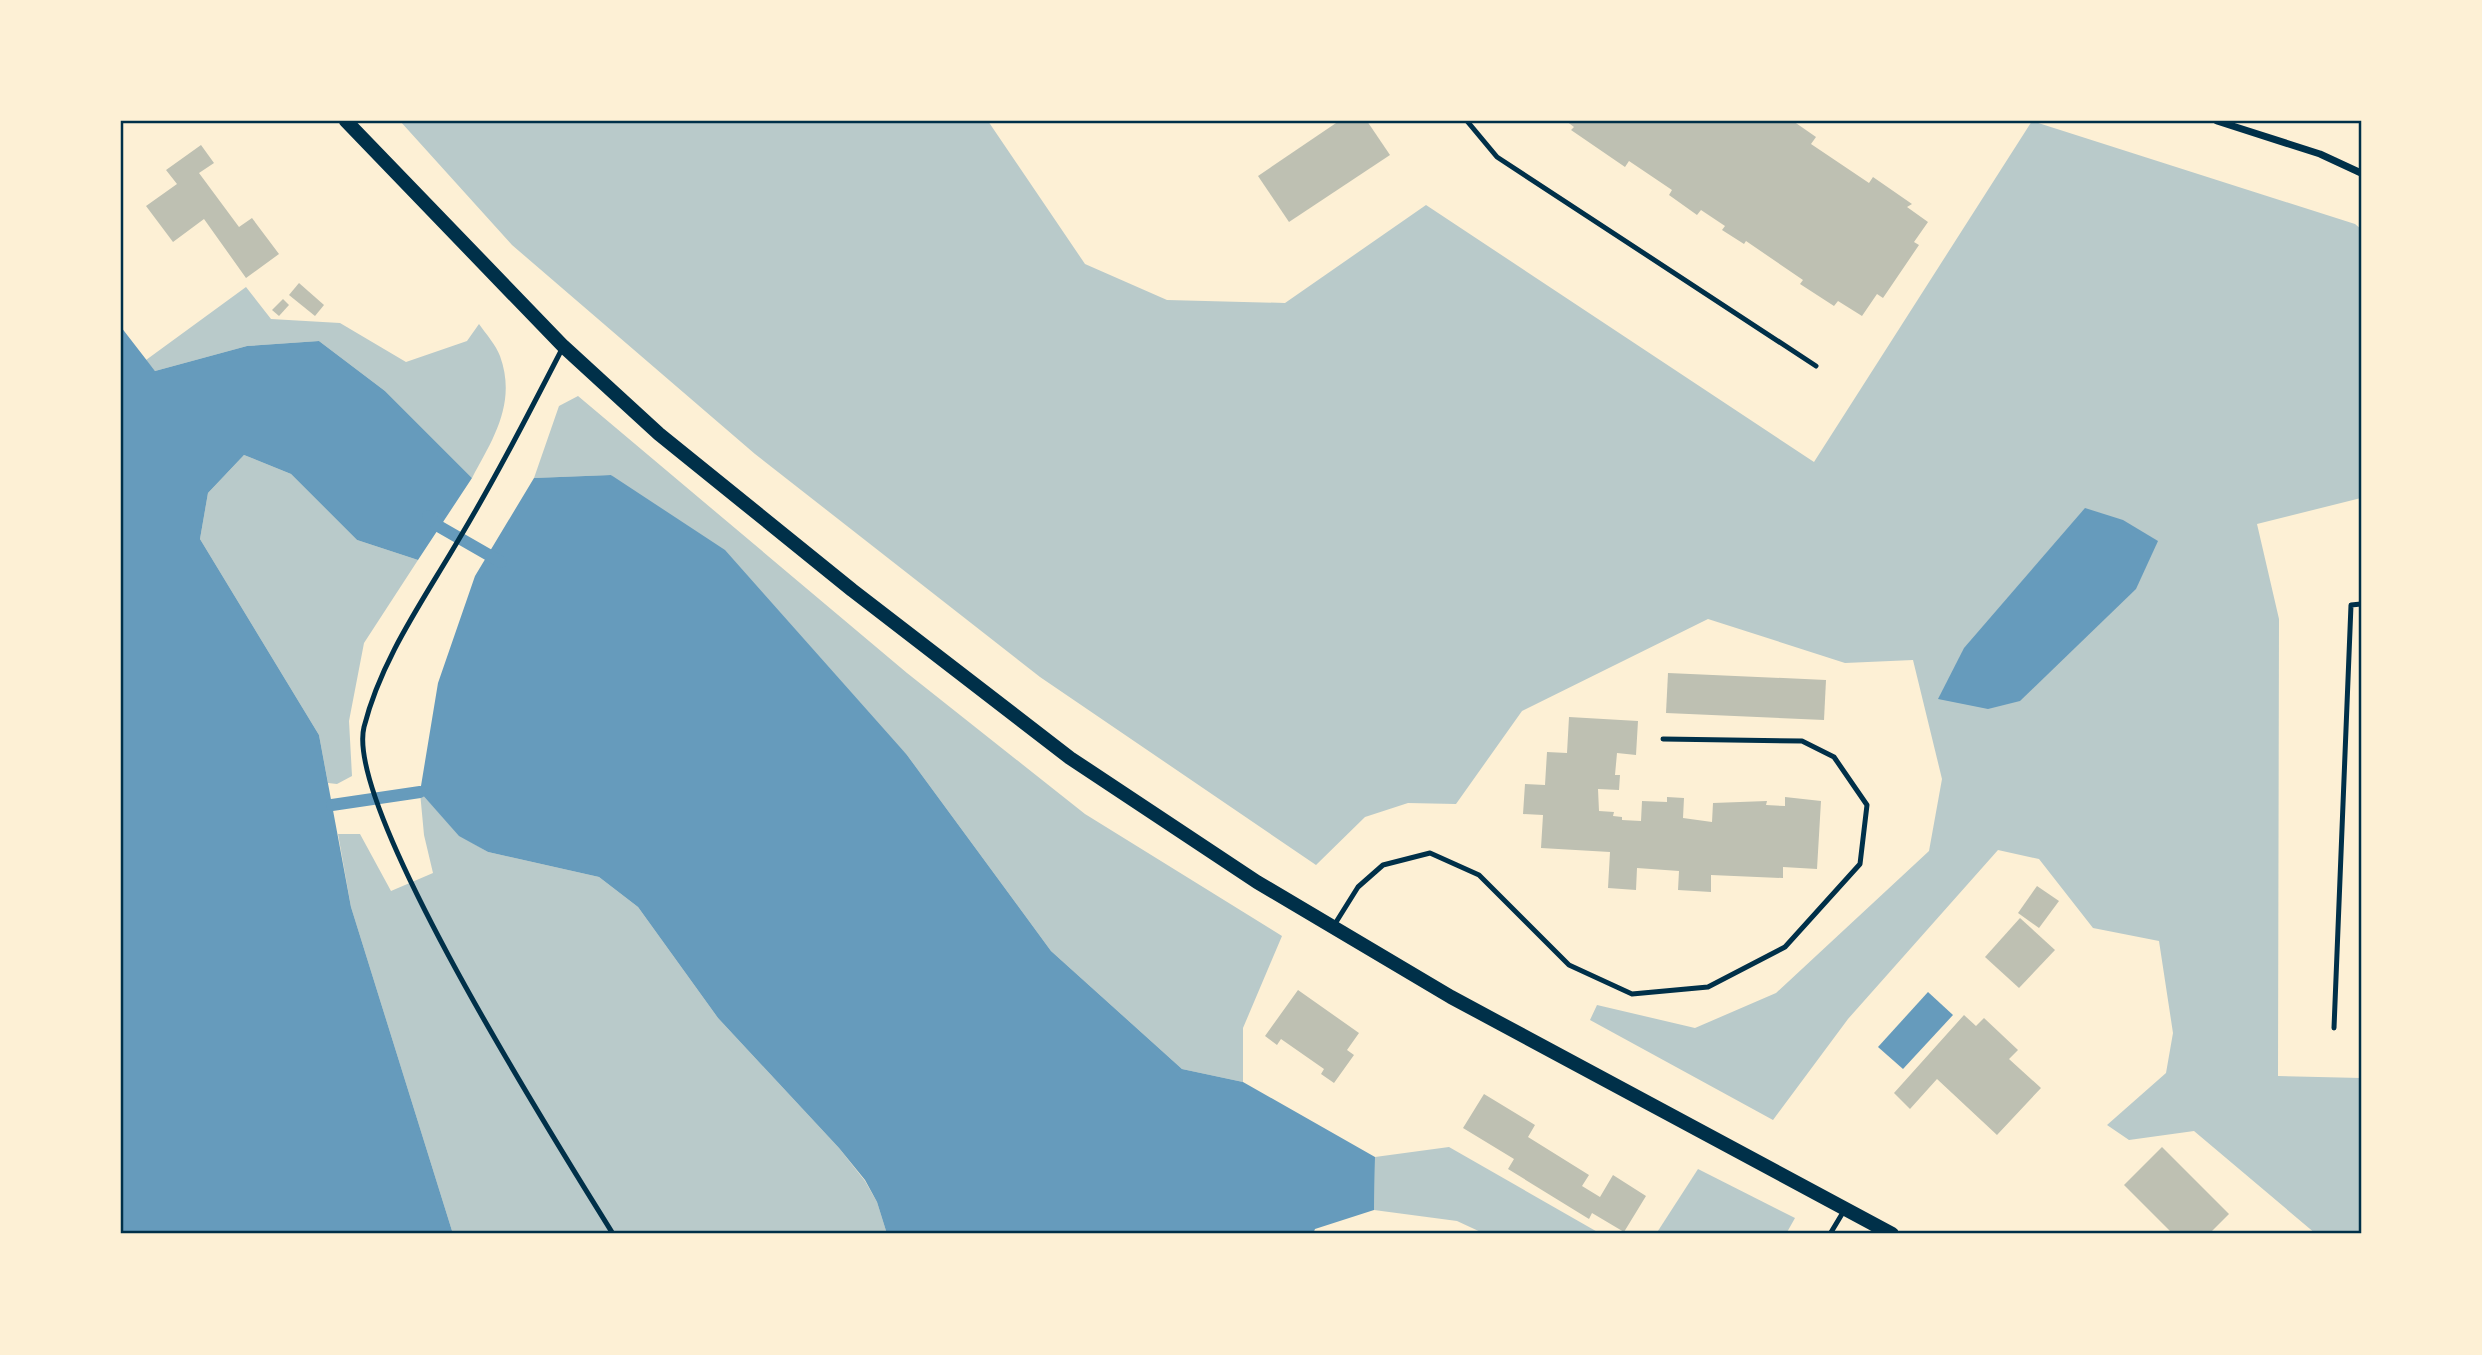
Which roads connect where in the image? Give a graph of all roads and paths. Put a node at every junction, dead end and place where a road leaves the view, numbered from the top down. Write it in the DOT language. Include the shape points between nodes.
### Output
graph roads {
  1 [pos="346,121"];
  2 [pos="1467,121"];
  3 [pos="2217,121"];
  4 [pos="2361,173"];
  5 [pos="563,346"];
  6 [pos="1816,366"];
  7 [pos="2361,604"];
  8 [pos="1663,739"];
  9 [pos="1333,927"];
  10 [pos="2334,1028"];
  11 [pos="1845,1209"];
  12 [pos="613,1234"];
  13 [pos="1830,1234"];
  14 [pos="1892,1234"];
  1 -- 5 [label="main road"];
  2 -- 6 [label="lane" via="1497,157"];
  3 -- 4 [label="street" via="2320,154"];
  5 -- 9 [label="main road" via="680,452 1070,758"];
  5 -- 12 [label="lane" via="509,455 380,680 363,730 368,776 418,900"];
  7 -- 10 [label="lane" via="2351,605"];
  8 -- 9 [label="lane" via="1802,741 1834,757 1867,805 1860,864 1785,947 1709,987 1632,994 1569,965 1479,875 1430,853 1383,865 1357,887"];
  9 -- 11 [label="main road" via="1451,997"];
  11 -- 13 [label="lane"];
  11 -- 14 [label="main road"];
}
